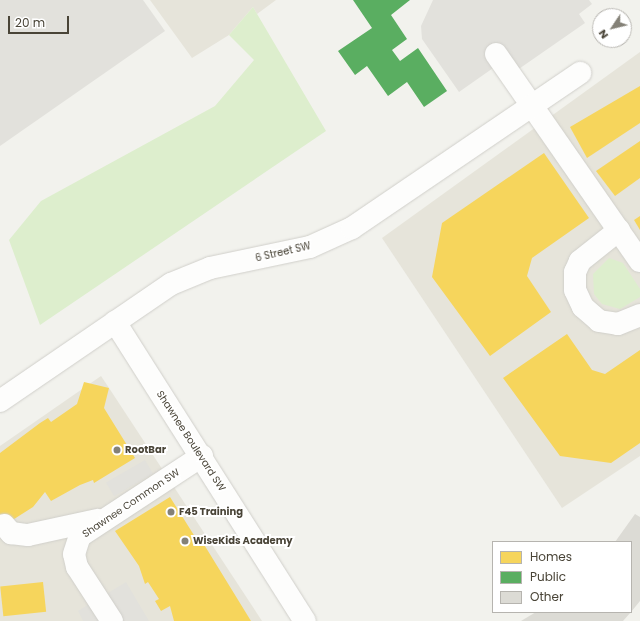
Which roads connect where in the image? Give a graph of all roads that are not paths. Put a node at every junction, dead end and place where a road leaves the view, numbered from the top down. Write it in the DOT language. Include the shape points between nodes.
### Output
graph roads {
  1 [pos="496,54"];
  2 [pos="580,73"];
  3 [pos="532,106"];
  4 [pos="619,230"];
  5 [pos="640,261"];
  6 [pos="640,314"];
  7 [pos="115,322"];
  8 [pos="25,384"];
  9 [pos="0,398"];
  10 [pos="0,401"];
  11 [pos="202,456"];
  12 [pos="108,518"];
  13 [pos="4,525"];
  14 [pos="112,621"];
  15 [pos="305,621"];
  1 -- 3 [label="street"];
  2 -- 3 [label="street, 6 Street SW"];
  3 -- 4 [label="street"];
  3 -- 7 [label="street, 6 Street SW" via="352,228 310,247 210,268 171,284"];
  4 -- 5 [label="street"];
  4 -- 6 [label="street" via="580,261 575,272 575,290 582,307 599,320 626,323"];
  7 -- 8 [label="street, 6 Street SW"];
  7 -- 11 [label="street, Shawnee Boulevard SW"];
  8 -- 9 [label="street"];
  8 -- 10 [label="street, 6 Street SW"];
  11 -- 12 [label="street, Shawnee Common SW"];
  11 -- 15 [label="street, Shawnee Boulevard SW"];
  12 -- 13 [label="street" via="28,535 11,533"];
  12 -- 14 [label="street, Shawnee Common SW" via="80,536 74,554 77,566"];
}
